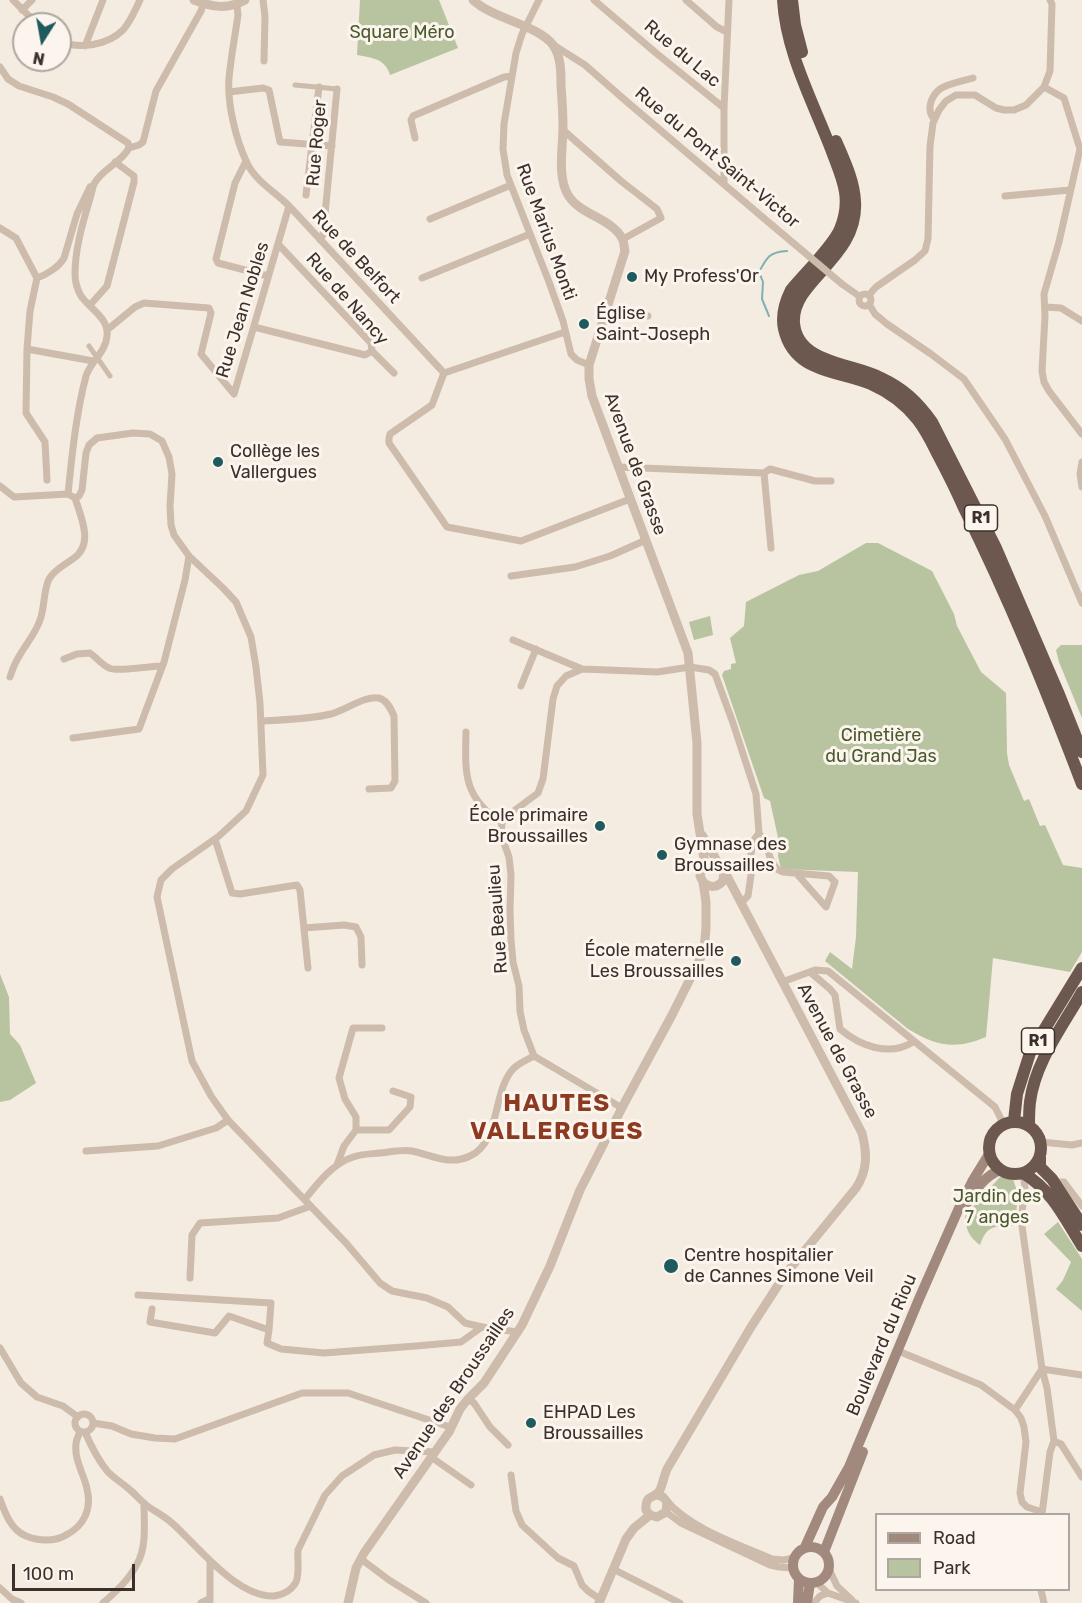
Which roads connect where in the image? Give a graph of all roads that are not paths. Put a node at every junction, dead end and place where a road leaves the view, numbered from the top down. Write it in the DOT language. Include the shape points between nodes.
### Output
graph roads {
  1 [pos="14,0"];
  2 [pos="32,0"];
  3 [pos="103,0"];
  4 [pos="140,0"];
  5 [pos="194,0"];
  6 [pos="263,0"];
  7 [pos="539,0"];
  8 [pos="594,0"];
  9 [pos="686,0"];
  10 [pos="729,0"];
  11 [pos="783,0"];
  12 [pos="792,0"];
  13 [pos="1050,0"];
  14 [pos="476,1"];
  15 [pos="241,2"];
  16 [pos="203,4"];
  17 [pos="22,10"];
  18 [pos="526,27"];
  19 [pos="727,32"];
  20 [pos="72,45"];
  21 [pos="553,45"];
  22 [pos="85,46"];
  23 [pos="264,61"];
  24 [pos="0,67"];
  25 [pos="512,76"];
  26 [pos="973,78"];
  27 [pos="934,82"];
  28 [pos="295,85"];
  29 [pos="319,87"];
  30 [pos="1044,87"];
  31 [pos="337,89"];
  32 [pos="940,89"];
  33 [pos="230,92"];
  34 [pos="724,108"];
  35 [pos="934,119"];
  36 [pos="563,130"];
  37 [pos="415,138"];
  38 [pos="313,144"];
  39 [pos="332,146"];
  40 [pos="129,148"];
  41 [pos="246,161"];
  42 [pos="115,162"];
  43 [pos="94,184"];
  44 [pos="724,184"];
  45 [pos="511,185"];
  46 [pos="1070,190"];
  47 [pos="306,195"];
  48 [pos="1005,196"];
  49 [pos="289,206"];
  50 [pos="430,219"];
  51 [pos="0,228"];
  52 [pos="530,234"];
  53 [pos="623,239"];
  54 [pos="320,240"];
  55 [pos="279,244"];
  56 [pos="268,276"];
  57 [pos="37,278"];
  58 [pos="422,278"];
  59 [pos="869,295"];
  60 [pos="859,296"];
  61 [pos="869,304"];
  62 [pos="90,305"];
  63 [pos="1045,307"];
  64 [pos="606,313"];
  65 [pos="648,316"];
  66 [pos="1082,321"];
  67 [pos="254,327"];
  68 [pos="107,330"];
  69 [pos="565,332"];
  70 [pos="89,346"];
  71 [pos="27,349"];
  72 [pos="372,351"];
  73 [pos="93,361"];
  74 [pos="589,365"];
  75 [pos="394,373"];
  76 [pos="444,373"];
  77 [pos="110,376"];
  78 [pos="1082,434"];
  79 [pos="1082,462"];
  80 [pos="618,467"];
  81 [pos="764,473"];
  82 [pos="47,480"];
  83 [pos="831,481"];
  84 [pos="0,486"];
  85 [pos="1082,487"];
  86 [pos="72,496"];
  87 [pos="630,499"];
  88 [pos="646,540"];
  89 [pos="771,548"];
  90 [pos="189,556"];
  91 [pos="511,576"];
  92 [pos="1082,603"];
  93 [pos="513,640"];
  94 [pos="536,649"];
  95 [pos="63,659"];
  96 [pos="162,666"];
  97 [pos="690,667"];
  98 [pos="582,669"];
  99 [pos="10,677"];
  100 [pos="520,686"];
  101 [pos="261,721"];
  102 [pos="466,732"];
  103 [pos="74,738"];
  104 [pos="1082,752"];
  105 [pos="1082,784"];
  106 [pos="369,789"];
  107 [pos="502,823"];
  108 [pos="700,830"];
  109 [pos="759,833"];
  110 [pos="215,839"];
  111 [pos="703,866"];
  112 [pos="721,867"];
  113 [pos="796,873"];
  114 [pos="702,882"];
  115 [pos="717,885"];
  116 [pos="739,899"];
  117 [pos="706,902"];
  118 [pos="304,928"];
  119 [pos="362,965"];
  120 [pos="308,968"];
  121 [pos="1082,968"];
  122 [pos="810,972"];
  123 [pos="782,982"];
  124 [pos="1082,992"];
  125 [pos="382,1028"];
  126 [pos="913,1042"];
  127 [pos="534,1056"];
  128 [pos="393,1091"];
  129 [pos="622,1108"];
  130 [pos="228,1120"];
  131 [pos="1007,1123"];
  132 [pos="1029,1125"];
  133 [pos="356,1130"];
  134 [pos="1041,1142"];
  135 [pos="1082,1143"];
  136 [pos="86,1151"];
  137 [pos="989,1154"];
  138 [pos="1040,1157"];
  139 [pos="336,1166"];
  140 [pos="1000,1170"];
  141 [pos="1023,1173"];
  142 [pos="1054,1182"];
  143 [pos="305,1199"];
  144 [pos="311,1206"];
  145 [pos="1082,1206"];
  146 [pos="1082,1225"];
  147 [pos="1082,1246"];
  148 [pos="190,1278"];
  149 [pos="138,1295"];
  150 [pos="152,1309"];
  151 [pos="482,1327"];
  152 [pos="269,1330"];
  153 [pos="517,1332"];
  154 [pos="0,1348"];
  155 [pos="903,1353"];
  156 [pos="1042,1369"];
  157 [pos="1082,1375"];
  158 [pos="468,1399"];
  159 [pos="1015,1410"];
  160 [pos="78,1417"];
  161 [pos="93,1423"];
  162 [pos="450,1427"];
  163 [pos="83,1432"];
  164 [pos="1054,1440"];
  165 [pos="508,1444"];
  166 [pos="433,1454"];
  167 [pos="511,1475"];
  168 [pos="1082,1477"];
  169 [pos="471,1485"];
  170 [pos="661,1497"];
  171 [pos="0,1499"];
  172 [pos="144,1503"];
  173 [pos="666,1512"];
  174 [pos="1042,1513"];
  175 [pos="650,1515"];
  176 [pos="805,1548"];
  177 [pos="824,1552"];
  178 [pos="361,1559"];
  179 [pos="210,1561"];
  180 [pos="793,1563"];
  181 [pos="612,1569"];
  182 [pos="829,1569"];
  183 [pos="799,1579"];
  184 [pos="813,1583"];
  185 [pos="0,1588"];
  186 [pos="828,1593"];
  187 [pos="210,1601"];
  188 [pos="600,1601"];
  189 [pos="21,1603"];
  190 [pos="103,1603"];
  191 [pos="201,1603"];
  192 [pos="348,1603"];
  193 [pos="426,1603"];
  194 [pos="680,1603"];
  195 [pos="798,1603"];
  196 [pos="807,1603"];
  197 [pos="814,1603"];
  198 [pos="855,1603"];
  1 -- 17 [label="street"];
  2 -- 17 [label="street"];
  3 -- 22 [label="street"];
  4 -- 22 [label="street" via="123,30"];
  5 -- 16 [label="street"];
  6 -- 23 [label="street"];
  7 -- 18 [label="street, Rue Marius Monti"];
  8 -- 34 [label="street, Rue du Lac"];
  9 -- 19 [label="street"];
  10 -- 19 [label="street"];
  11 -- 105 [label="highway, R1" via="794,57 838,170 846,206 839,231 787,298 783,323 788,340 808,363 882,390 920,422 987,554 1049,696"];
  12 -- 104 [label="highway, R1" via="802,53 847,167 856,203 846,243 800,299 795,330 803,345 817,356 864,370 902,389 932,422 996,548"];
  13 -- 30 [label="street" via="1050,71"];
  14 -- 18 [label="street"];
  15 -- 16 [label="street" via="223,7"];
  15 -- 33 [label="street"];
  16 -- 40 [label="street" via="156,91 143,142"];
  18 -- 21 [label="street"];
  18 -- 25 [label="street, Rue Marius Monti"];
  19 -- 34 [label="street"];
  20 -- 22 [label="street"];
  21 -- 36 [label="street" via="561,67"];
  21 -- 44 [label="street, Rue du Pont Saint-Victor" via="585,65"];
  24 -- 40 [label="street" via="19,86 68,104 128,142"];
  25 -- 37 [label="street" via="413,116"];
  25 -- 45 [label="street, Rue Marius Monti" via="503,132 504,162"];
  26 -- 32 [label="street"];
  27 -- 32 [label="street"];
  28 -- 29 [label="street, Rue Roger"];
  29 -- 31 [label="street, Rue Roger"];
  29 -- 38 [label="street"];
  30 -- 35 [label="street" via="1026,105 1014,110 996,108 975,95 956,95 946,101"];
  30 -- 46 [label="street" via="1064,98 1080,149"];
  31 -- 39 [label="street, Rue Roger"];
  32 -- 35 [label="street" via="931,101 930,115"];
  33 -- 38 [label="street" via="270,86 280,142"];
  33 -- 41 [label="street" via="233,122"];
  34 -- 44 [label="street"];
  35 -- 59 [label="street" via="925,251"];
  36 -- 53 [label="street" via="562,173 568,195"];
  36 -- 53 [label="street" via="657,209 661,218"];
  38 -- 39 [label="street"];
  38 -- 47 [label="street"];
  39 -- 54 [label="street, Rue Roger"];
  40 -- 42 [label="street"];
  41 -- 49 [label="street, Rue de Belfort" via="252,173"];
  41 -- 56 [label="street" via="236,183 216,259 218,263"];
  42 -- 43 [label="street"];
  42 -- 62 [label="street" via="134,176 134,182 107,286"];
  43 -- 57 [label="street" via="77,214 61,263"];
  43 -- 62 [label="street" via="82,224 75,276 82,297"];
  44 -- 60 [label="street, Rue du Pont Saint-Victor, bridge"];
  45 -- 50 [label="street"];
  45 -- 52 [label="street, Rue Marius Monti"];
  46 -- 48 [label="street"];
  46 -- 63 [label="street" via="1044,294"];
  49 -- 54 [label="street, Rue de Belfort"];
  49 -- 55 [label="street, Rue Jean Nobles"];
  51 -- 57 [label="street" via="16,238"];
  52 -- 58 [label="street"];
  52 -- 69 [label="street, Rue Marius Monti"];
  53 -- 64 [label="street, Avenue de Grasse" via="625,251"];
  54 -- 76 [label="street, Rue de Belfort"];
  55 -- 56 [label="street, Rue Jean Nobles"];
  55 -- 72 [label="street, Rue de Nancy" via="371,343"];
  56 -- 67 [label="street, Rue Jean Nobles"];
  57 -- 71 [label="street"];
  59 -- 60 [label="street"];
  59 -- 61 [label="street"];
  60 -- 61 [label="street" via="861,305"];
  61 -- 92 [label="street" via="887,324 964,379 1010,448 1045,516"];
  62 -- 68 [label="street"];
  63 -- 66 [label="street" via="1061,308"];
  63 -- 78 [label="street" via="1044,382"];
  64 -- 65 [label="street"];
  64 -- 74 [label="street, Avenue de Grasse"];
  67 -- 68 [label="street, Rue Jean Nobles" via="234,394 201,354 209,308 144,303"];
  67 -- 72 [label="street" via="365,355"];
  68 -- 73 [label="street" via="102,351"];
  69 -- 74 [label="street, Rue Marius Monti" via="573,357"];
  69 -- 76 [label="street"];
  70 -- 77 [label="street, bridge"];
  71 -- 73 [label="street"];
  71 -- 82 [label="street" via="26,412 45,442"];
  72 -- 75 [label="street, Rue de Nancy"];
  73 -- 86 [label="street" via="78,417"];
  74 -- 80 [label="street, Avenue de Grasse" via="592,396"];
  76 -- 87 [label="street" via="432,405 388,438 447,527 521,541"];
  79 -- 85 [label="street"];
  80 -- 81 [label="street"];
  80 -- 87 [label="street, Avenue de Grasse"];
  81 -- 83 [label="street" via="770,470"];
  81 -- 89 [label="street"];
  84 -- 86 [label="street" via="15,496"];
  86 -- 90 [label="street" via="79,496 82,490 86,453 97,438 150,434 162,441 169,457 171,525"];
  86 -- 99 [label="street" via="85,536 82,547 46,585 41,617"];
  87 -- 88 [label="street, Avenue de Grasse"];
  88 -- 91 [label="street" via="575,567"];
  88 -- 97 [label="street, Avenue de Grasse"];
  90 -- 96 [label="street"];
  90 -- 101 [label="street" via="236,602 250,637"];
  93 -- 94 [label="street"];
  94 -- 98 [label="street"];
  94 -- 100 [label="street"];
  95 -- 96 [label="street" via="90,653 114,670"];
  96 -- 103 [label="street" via="139,729"];
  97 -- 98 [label="street" via="657,672"];
  97 -- 108 [label="street, Avenue de Grasse"];
  97 -- 109 [label="street" via="709,670 718,680 756,794"];
  98 -- 107 [label="street" via="566,676 557,686 538,793"];
  101 -- 106 [label="street" via="329,715 370,698 384,700 394,716 395,781 391,788"];
  101 -- 110 [label="street" via="263,775 246,812"];
  102 -- 107 [label="street" via="466,777 473,796"];
  107 -- 127 [label="street, Rue Beaulieu" via="501,835 511,875 513,962 524,1030"];
  108 -- 111 [label="street"];
  108 -- 112 [label="street, Avenue de Grasse"];
  109 -- 113 [label="street" via="777,869"];
  109 -- 116 [label="street" via="753,841 748,896"];
  110 -- 118 [label="street" via="232,893 297,885"];
  110 -- 130 [label="street" via="172,869 161,880 157,897 192,1061"];
  111 -- 112 [label="street" via="710,862"];
  111 -- 114 [label="street"];
  112 -- 115 [label="street" via="724,877"];
  112 -- 116 [label="street, Avenue de Grasse"];
  113 -- 113 [label="street" via="812,892 826,907 835,882 829,876"];
  114 -- 115 [label="street"];
  114 -- 117 [label="street, Avenue des Broussailles"];
  115 -- 116 [label="street, Avenue de Grasse"];
  115 -- 117 [label="street, Avenue des Broussailles"];
  116 -- 123 [label="street, Avenue de Grasse"];
  117 -- 129 [label="street, Avenue des Broussailles" via="702,956"];
  118 -- 119 [label="street" via="356,927 361,937"];
  118 -- 120 [label="street"];
  121 -- 131 [label="highway, R1" via="1030,1053"];
  122 -- 123 [label="street"];
  122 -- 126 [label="street" via="828,971"];
  122 -- 126 [label="street" via="835,995 838,1024 845,1033 875,1049 895,1050"];
  123 -- 170 [label="street, Avenue de Grasse" via="862,1133 866,1168 856,1188 784,1276 751,1327 667,1469"];
  124 -- 132 [label="highway, R1" via="1036,1077"];
  125 -- 133 [label="street" via="353,1028 339,1078 356,1118"];
  126 -- 131 [label="street" via="995,1107"];
  127 -- 129 [label="street"];
  127 -- 139 [label="street" via="515,1067 507,1079 482,1149 471,1156 458,1161 410,1151 383,1152 353,1157"];
  128 -- 133 [label="street" via="411,1097 410,1107 389,1130"];
  129 -- 153 [label="street, Avenue des Broussailles" via="580,1190 543,1282"];
  130 -- 136 [label="street" via="216,1128 158,1146"];
  130 -- 143 [label="street"];
  131 -- 132 [label="highway"];
  131 -- 137 [label="highway" via="990,1138"];
  132 -- 134 [label="highway"];
  133 -- 139 [label="street"];
  134 -- 135 [label="street"];
  134 -- 138 [label="highway"];
  137 -- 140 [label="highway"];
  137 -- 176 [label="main road, Boulevard du Riou" via="955,1218 849,1467 823,1507"];
  138 -- 141 [label="highway"];
  138 -- 142 [label="highway" via="1040,1167"];
  139 -- 143 [label="street"];
  140 -- 141 [label="highway" via="1015,1175"];
  140 -- 155 [label="main road, Boulevard du Riou" via="980,1185 963,1213"];
  141 -- 147 [label="highway" via="1044,1189"];
  141 -- 156 [label="street" via="1021,1219"];
  142 -- 145 [label="street" via="1064,1182"];
  142 -- 146 [label="highway"];
  143 -- 144 [label="street"];
  144 -- 148 [label="street" via="278,1218 200,1223 192,1235"];
  144 -- 151 [label="street" via="380,1283 392,1291 448,1307 465,1323"];
  149 -- 152 [label="street" via="271,1303"];
  150 -- 152 [label="street" via="150,1322 204,1332 214,1333 230,1316"];
  151 -- 152 [label="street" via="460,1342 324,1353 267,1343"];
  151 -- 153 [label="street"];
  153 -- 158 [label="street, Avenue des Broussailles" via="484,1383"];
  154 -- 160 [label="street" via="21,1383 37,1397 63,1406"];
  155 -- 159 [label="street" via="981,1385"];
  155 -- 177 [label="main road, Boulevard du Riou"];
  156 -- 157 [label="street"];
  156 -- 159 [label="street"];
  156 -- 164 [label="street"];
  158 -- 162 [label="street, Avenue des Broussailles"];
  158 -- 165 [label="street"];
  159 -- 174 [label="street" via="1024,1427 1026,1443 1022,1502"];
  160 -- 161 [label="street" via="88,1415"];
  160 -- 163 [label="street" via="76,1428"];
  161 -- 162 [label="street" via="131,1434 176,1438 302,1394 348,1393"];
  161 -- 163 [label="street"];
  162 -- 166 [label="street, Avenue des Broussailles"];
  163 -- 171 [label="street" via="75,1443 88,1490 87,1508 75,1531 59,1539 25,1536 14,1527"];
  163 -- 172 [label="street" via="108,1472"];
  164 -- 168 [label="street" via="1061,1444"];
  164 -- 174 [label="street"];
  166 -- 169 [label="street"];
  166 -- 178 [label="street, Avenue des Broussailles"];
  166 -- 179 [label="street" via="402,1450 374,1455 342,1476 325,1495 298,1550 296,1582 281,1595 251,1592"];
  167 -- 188 [label="street" via="522,1525 558,1558 574,1566 582,1585"];
  170 -- 173 [label="street, Avenue de Grasse" via="668,1505"];
  170 -- 175 [label="street, Avenue de Grasse" via="650,1497 646,1503"];
  170 -- 180 [label="street" via="698,1526 772,1559"];
  172 -- 179 [label="street" via="171,1522"];
  172 -- 190 [label="street" via="144,1539 138,1563"];
  173 -- 175 [label="street" via="657,1517"];
  173 -- 180 [label="street" via="770,1565 779,1568"];
  175 -- 181 [label="street, Avenue de Grasse" via="630,1532"];
  176 -- 177 [label="main road" via="815,1547"];
  176 -- 180 [label="main road"];
  177 -- 182 [label="main road"];
  178 -- 192 [label="street, Avenue des Broussailles"];
  178 -- 193 [label="street"];
  179 -- 187 [label="street"];
  180 -- 183 [label="main road"];
  181 -- 188 [label="street, Avenue de Grasse"];
  181 -- 194 [label="street"];
  182 -- 184 [label="main road"];
  182 -- 198 [label="street" via="837,1586"];
  183 -- 184 [label="main road"];
  183 -- 195 [label="main road"];
  184 -- 186 [label="street"];
  184 -- 196 [label="main road"];
  185 -- 189 [label="street"];
  186 -- 197 [label="street"];
  186 -- 198 [label="street"];
  187 -- 191 [label="street"];
}
